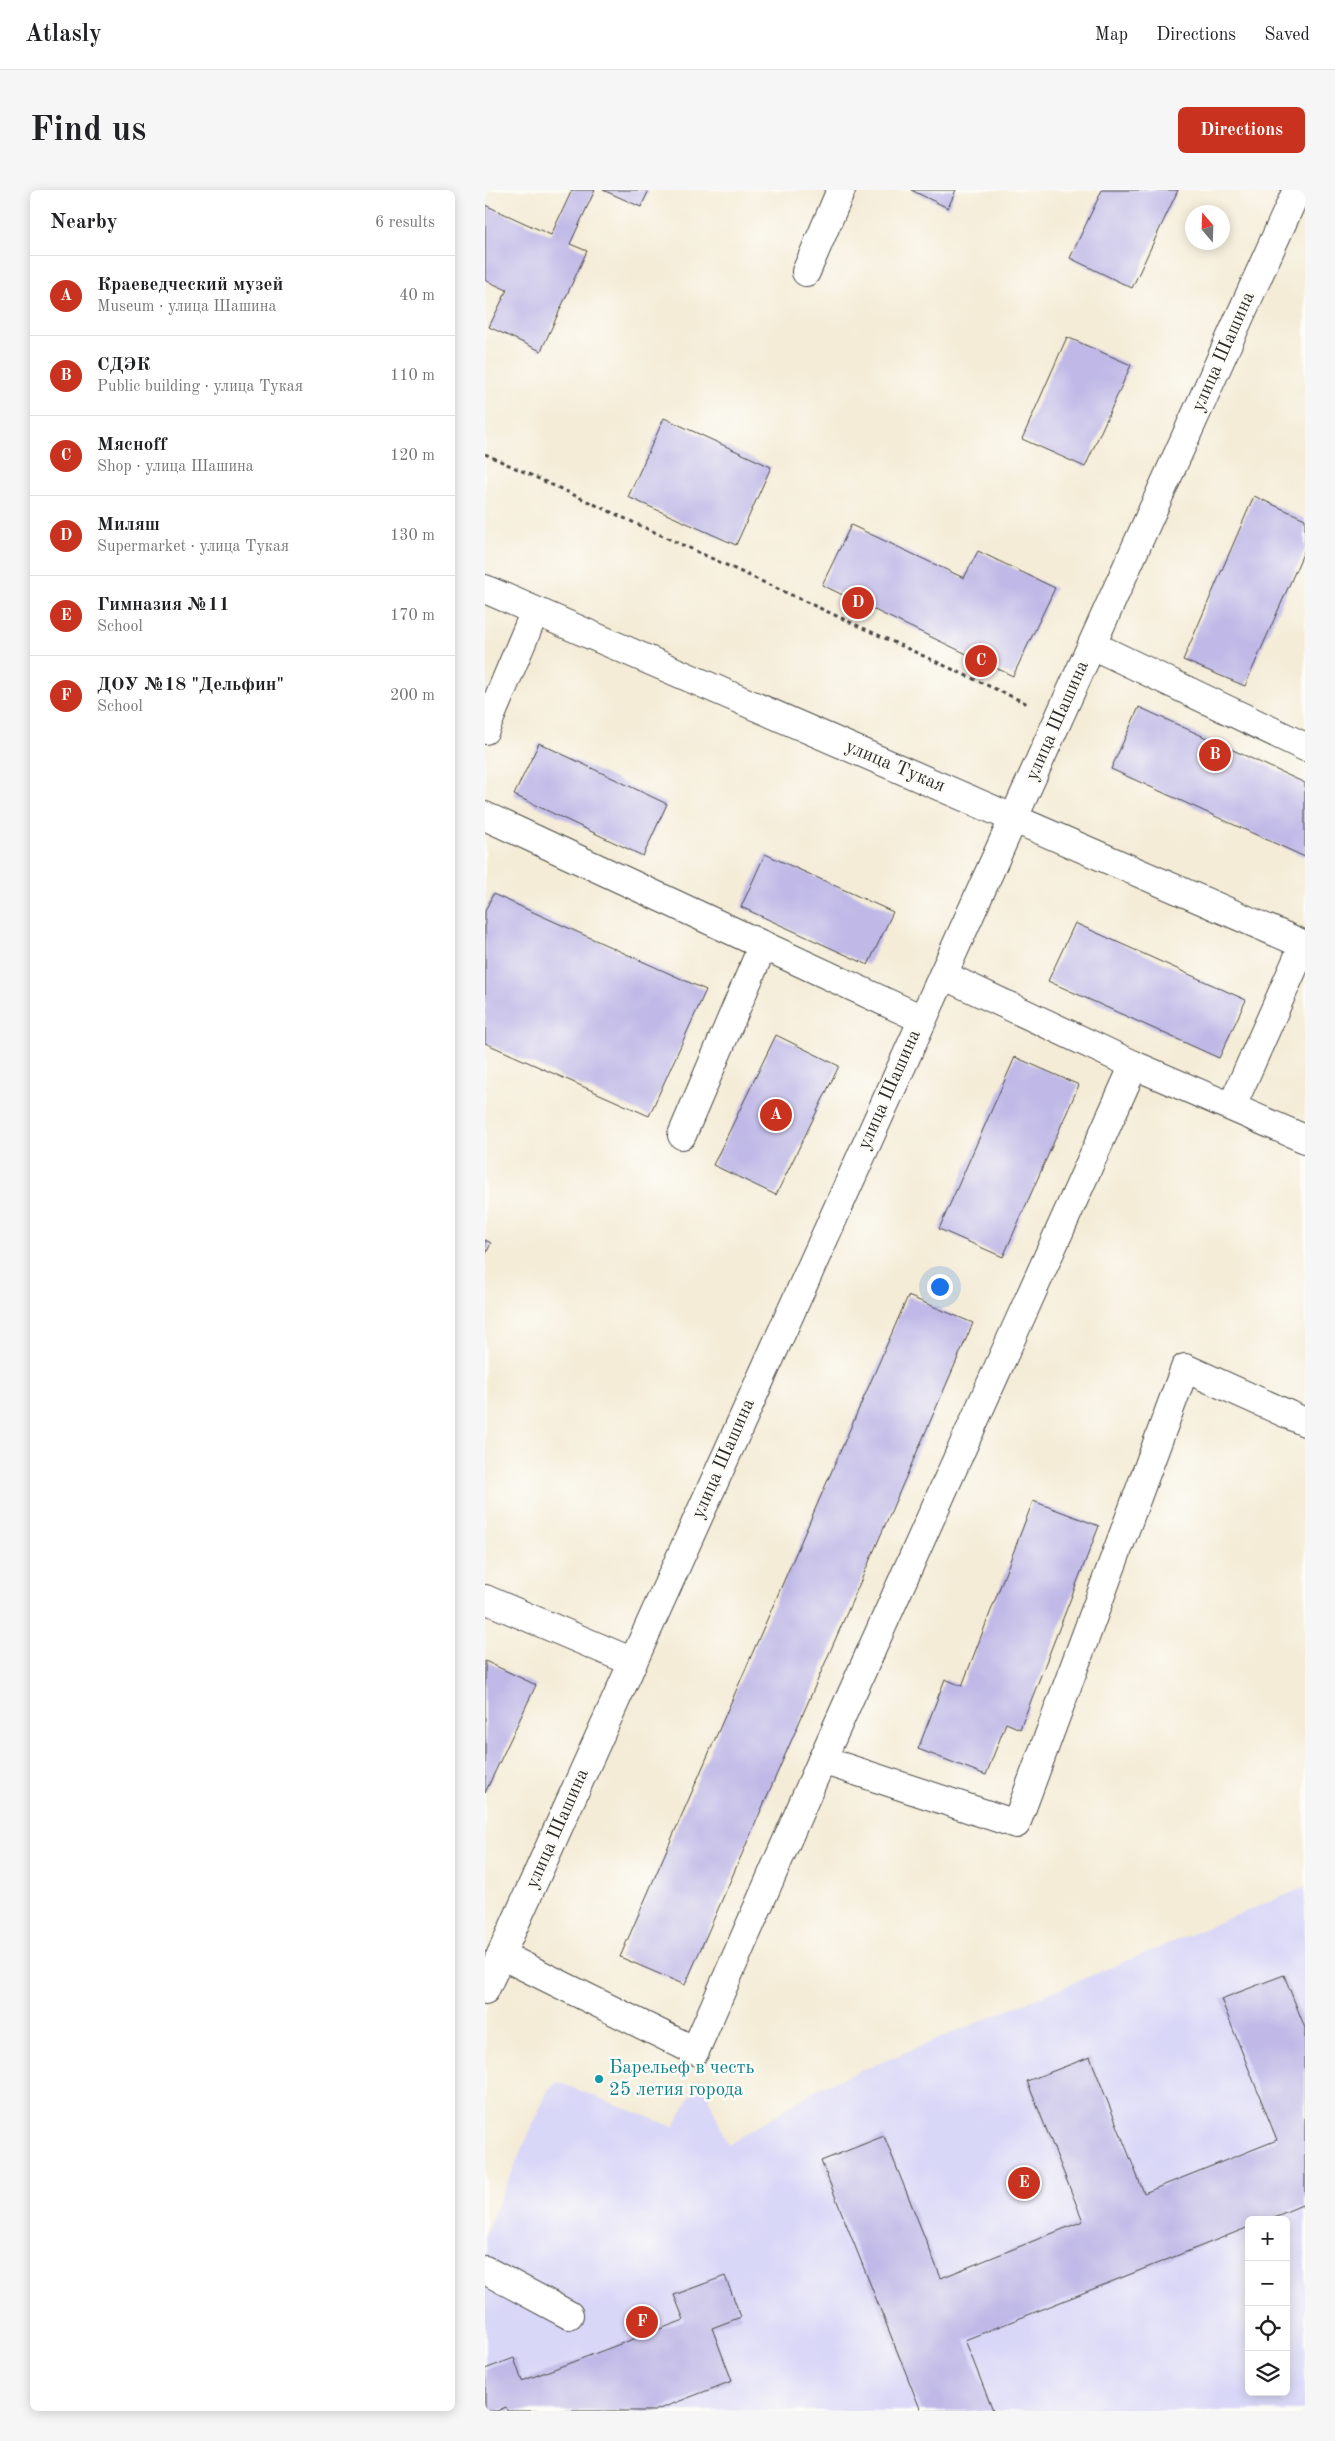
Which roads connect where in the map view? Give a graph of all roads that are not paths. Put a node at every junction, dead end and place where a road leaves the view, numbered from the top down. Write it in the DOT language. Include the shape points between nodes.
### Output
graph roads {
  1 [pos="841,190"];
  2 [pos="1297,190"];
  3 [pos="806,272"];
  4 [pos="485,589"];
  5 [pos="535,611"];
  6 [pos="1093,644"];
  7 [pos="485,730"];
  8 [pos="1305,747"];
  9 [pos="485,816"];
  10 [pos="1014,818"];
  11 [pos="763,945"];
  12 [pos="1304,945"];
  13 [pos="943,975"];
  14 [pos="922,1019"];
  15 [pos="1134,1065"];
  16 [pos="1231,1106"];
  17 [pos="681,1135"];
  18 [pos="1305,1139"];
  19 [pos="1305,1422"];
  20 [pos="485,1599"];
  21 [pos="633,1662"];
  22 [pos="822,1760"];
  23 [pos="501,1955"];
  24 [pos="485,1990"];
  25 [pos="485,2270"];
  26 [pos="569,2315"];
  1 -- 3 [label="main road"];
  2 -- 6 [label="main road, улица Шашина"];
  4 -- 5 [label="main road, улица Тукая"];
  5 -- 7 [label="main road"];
  5 -- 10 [label="main road, улица Тукая"];
  6 -- 8 [label="main road"];
  6 -- 10 [label="main road, улица Шашина"];
  9 -- 11 [label="main road"];
  10 -- 12 [label="main road, улица Тукая"];
  10 -- 13 [label="main road, улица Шашина"];
  11 -- 14 [label="main road"];
  11 -- 17 [label="main road"];
  12 -- 16 [label="main road"];
  13 -- 14 [label="main road, улица Шашина"];
  13 -- 15 [label="main road"];
  14 -- 21 [label="main road, улица Шашина"];
  15 -- 16 [label="main road"];
  15 -- 22 [label="main road"];
  16 -- 18 [label="main road"];
  19 -- 22 [label="main road" via="1185,1368 1016,1824"];
  20 -- 21 [label="main road"];
  21 -- 23 [label="main road, улица Шашина"];
  22 -- 23 [label="main road" via="695,2051"];
  23 -- 24 [label="main road, улица Шашина"];
  25 -- 26 [label="main road"];
}
